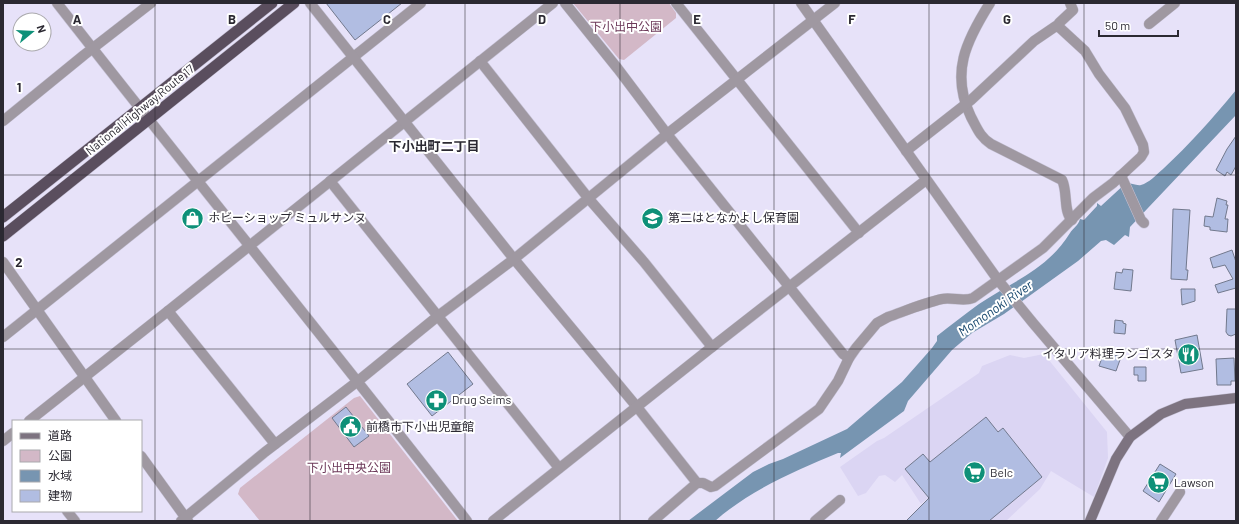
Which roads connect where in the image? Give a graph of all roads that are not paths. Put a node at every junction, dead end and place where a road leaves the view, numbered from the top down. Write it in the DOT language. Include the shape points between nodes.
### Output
graph roads {
  1 [pos="57,3"];
  2 [pos="151,3"];
  3 [pos="272,3"];
  4 [pos="294,3"];
  5 [pos="310,3"];
  6 [pos="421,3"];
  7 [pos="553,3"];
  8 [pos="565,3"];
  9 [pos="676,3"];
  10 [pos="801,3"];
  11 [pos="835,3"];
  12 [pos="990,3"];
  13 [pos="1070,3"];
  14 [pos="1175,3"];
  15 [pos="814,21"];
  16 [pos="1149,24"];
  17 [pos="1059,27"];
  18 [pos="93,49"];
  19 [pos="353,58"];
  20 [pos="480,61"];
  21 [pos="737,80"];
  22 [pos="965,104"];
  23 [pos="139,108"];
  24 [pos="149,120"];
  25 [pos="3,121"];
  26 [pos="404,122"];
  27 [pos="667,134"];
  28 [pos="906,150"];
  29 [pos="1122,178"];
  30 [pos="926,180"];
  31 [pos="197,181"];
  32 [pos="330,181"];
  33 [pos="589,199"];
  34 [pos="3,217"];
  35 [pos="1072,220"];
  36 [pos="1143,222"];
  37 [pos="859,233"];
  38 [pos="3,236"];
  39 [pos="249,246"];
  40 [pos="514,259"];
  41 [pos="3,262"];
  42 [pos="1000,282"];
  43 [pos="789,287"];
  44 [pos="38,310"];
  45 [pos="168,311"];
  46 [pos="438,316"];
  47 [pos="3,337"];
  48 [pos="712,347"];
  49 [pos="849,358"];
  50 [pos="85,377"];
  51 [pos="358,381"];
  52 [pos="1236,398"];
  53 [pos="637,407"];
  54 [pos="30,420"];
  55 [pos="115,420"];
  56 [pos="1130,437"];
  57 [pos="275,444"];
  58 [pos="142,457"];
  59 [pos="559,468"];
  60 [pos="697,483"];
  61 [pos="1180,492"];
  62 [pos="840,500"];
  63 [pos="68,512"];
  64 [pos="826,517"];
  65 [pos="185,520"];
  66 [pos="1092,520"];
  67 [pos="75,521"];
  68 [pos="467,521"];
  69 [pos="493,521"];
  70 [pos="654,521"];
  71 [pos="815,521"];
  72 [pos="1162,521"];
  1 -- 18 [label="street"];
  2 -- 18 [label="street"];
  3 -- 23 [label="highway, National Highway Route 17"];
  4 -- 24 [label="highway, National Highway Route 17"];
  5 -- 19 [label="street"];
  6 -- 19 [label="street"];
  7 -- 20 [label="street"];
  8 -- 27 [label="street"];
  9 -- 21 [label="street"];
  10 -- 15 [label="street"];
  11 -- 15 [label="street"];
  12 -- 22 [label="street" via="973,33 964,58 961,84"];
  13 -- 17 [label="street" via="1072,10 1059,22"];
  14 -- 16 [label="street"];
  15 -- 21 [label="street"];
  15 -- 28 [label="street"];
  17 -- 22 [label="street" via="1053,28 1034,41"];
  17 -- 29 [label="street" via="1085,50 1099,74 1129,114 1142,145 1144,152"];
  18 -- 23 [label="street"];
  18 -- 25 [label="street"];
  19 -- 26 [label="street"];
  19 -- 31 [label="street"];
  20 -- 26 [label="street"];
  20 -- 33 [label="street"];
  21 -- 27 [label="street"];
  21 -- 37 [label="street"];
  22 -- 28 [label="street"];
  22 -- 35 [label="street" via="982,138 1062,180 1068,216"];
  23 -- 24 [label="street"];
  23 -- 34 [label="highway, National Highway Route 17"];
  24 -- 31 [label="street"];
  24 -- 38 [label="highway, National Highway Route 17"];
  26 -- 32 [label="street"];
  26 -- 40 [label="street"];
  27 -- 33 [label="street"];
  27 -- 43 [label="street"];
  28 -- 30 [label="street"];
  29 -- 35 [label="street" via="1096,196"];
  29 -- 36 [label="street"];
  30 -- 37 [label="street"];
  30 -- 42 [label="street"];
  31 -- 39 [label="street"];
  31 -- 44 [label="street"];
  32 -- 39 [label="street"];
  32 -- 46 [label="street"];
  33 -- 40 [label="street"];
  33 -- 48 [label="street" via="644,262"];
  35 -- 42 [label="street" via="1038,252"];
  37 -- 43 [label="street"];
  39 -- 45 [label="street"];
  39 -- 51 [label="street"];
  40 -- 46 [label="street"];
  40 -- 53 [label="street"];
  41 -- 44 [label="street"];
  42 -- 49 [label="street" via="970,299 941,299 884,318 868,333"];
  42 -- 56 [label="street"];
  43 -- 48 [label="street"];
  43 -- 49 [label="street" via="843,354"];
  44 -- 47 [label="street"];
  44 -- 50 [label="street"];
  45 -- 50 [label="street"];
  45 -- 57 [label="street"];
  46 -- 51 [label="street"];
  46 -- 59 [label="street"];
  48 -- 53 [label="street"];
  49 -- 60 [label="street" via="838,381 819,409 715,486"];
  50 -- 54 [label="street"];
  50 -- 55 [label="street"];
  51 -- 57 [label="street"];
  51 -- 68 [label="street"];
  52 -- 56 [label="main road" via="1185,404 1161,414"];
  53 -- 59 [label="street"];
  53 -- 60 [label="street"];
  56 -- 66 [label="main road" via="1116,459"];
  57 -- 65 [label="street"];
  58 -- 65 [label="street"];
  59 -- 69 [label="street"];
  60 -- 70 [label="street"];
  61 -- 72 [label="street"];
  62 -- 64 [label="street"];
  63 -- 67 [label="street"];
  64 -- 71 [label="street"];
}
